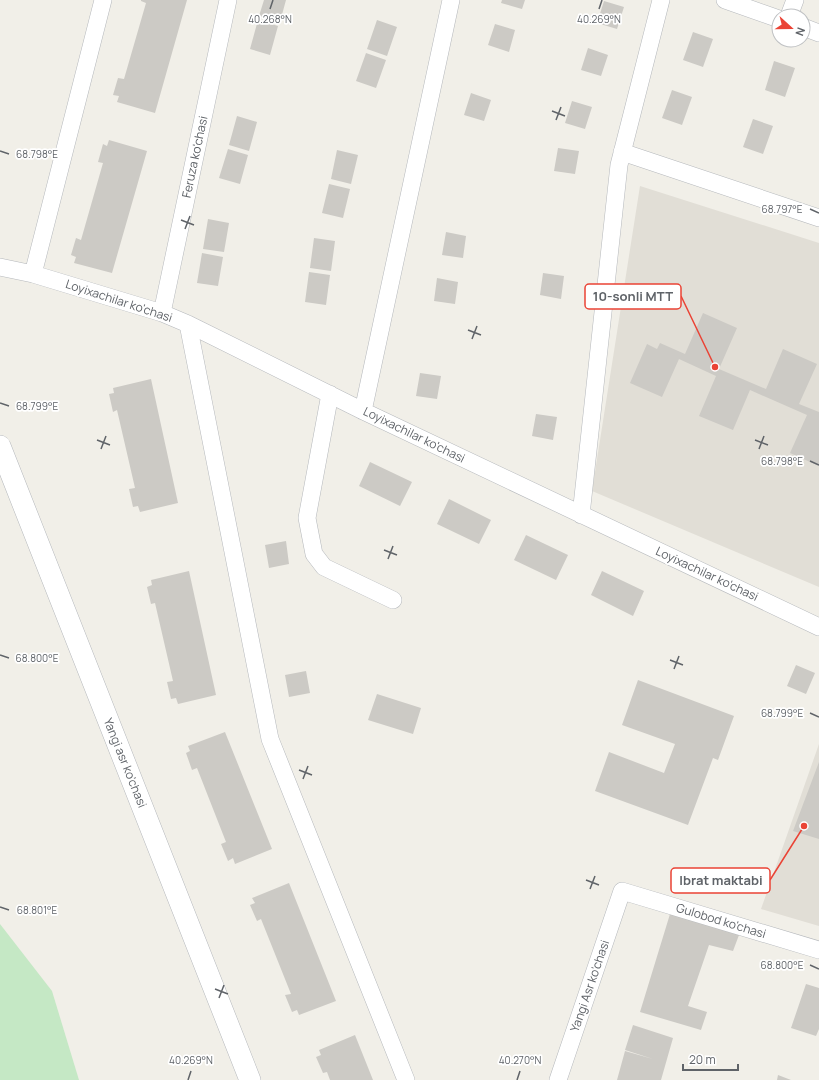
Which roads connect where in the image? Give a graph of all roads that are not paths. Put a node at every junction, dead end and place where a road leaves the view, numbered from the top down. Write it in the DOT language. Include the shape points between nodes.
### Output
graph roads {
  1 [pos="103,0"];
  2 [pos="228,0"];
  3 [pos="451,0"];
  4 [pos="661,0"];
  5 [pos="725,0"];
  6 [pos="771,16"];
  7 [pos="622,152"];
  8 [pos="819,218"];
  9 [pos="0,267"];
  10 [pos="33,274"];
  11 [pos="162,313"];
  12 [pos="188,324"];
  13 [pos="330,394"];
  14 [pos="363,411"];
  15 [pos="0,446"];
  16 [pos="581,515"];
  17 [pos="393,600"];
  18 [pos="819,627"];
  19 [pos="622,891"];
  20 [pos="819,950"];
  21 [pos="250,1080"];
  22 [pos="406,1080"];
  23 [pos="558,1080"];
  1 -- 10 [label="street"];
  2 -- 11 [label="street, Feruza ko'chasi"];
  3 -- 14 [label="street"];
  4 -- 7 [label="street"];
  5 -- 6 [label="street"];
  7 -- 8 [label="street"];
  7 -- 16 [label="street"];
  9 -- 10 [label="street, Loyixachilar ko'chasi"];
  10 -- 11 [label="street, Loyixachilar ko'chasi"];
  11 -- 12 [label="street, Loyixachilar ko'chasi"];
  12 -- 13 [label="street, Loyixachilar ko'chasi"];
  12 -- 22 [label="street" via="270,739"];
  13 -- 14 [label="street, Loyixachilar ko'chasi"];
  13 -- 17 [label="street" via="307,518 314,554 324,567"];
  14 -- 16 [label="street, Loyixachilar ko'chasi"];
  15 -- 21 [label="street, Yangi asr ko'chasi"];
  16 -- 18 [label="street, Loyixachilar ko'chasi"];
  19 -- 20 [label="street, Gulobod ko'chasi"];
  19 -- 23 [label="street, Yangi Asr ko'chasi"];
}
